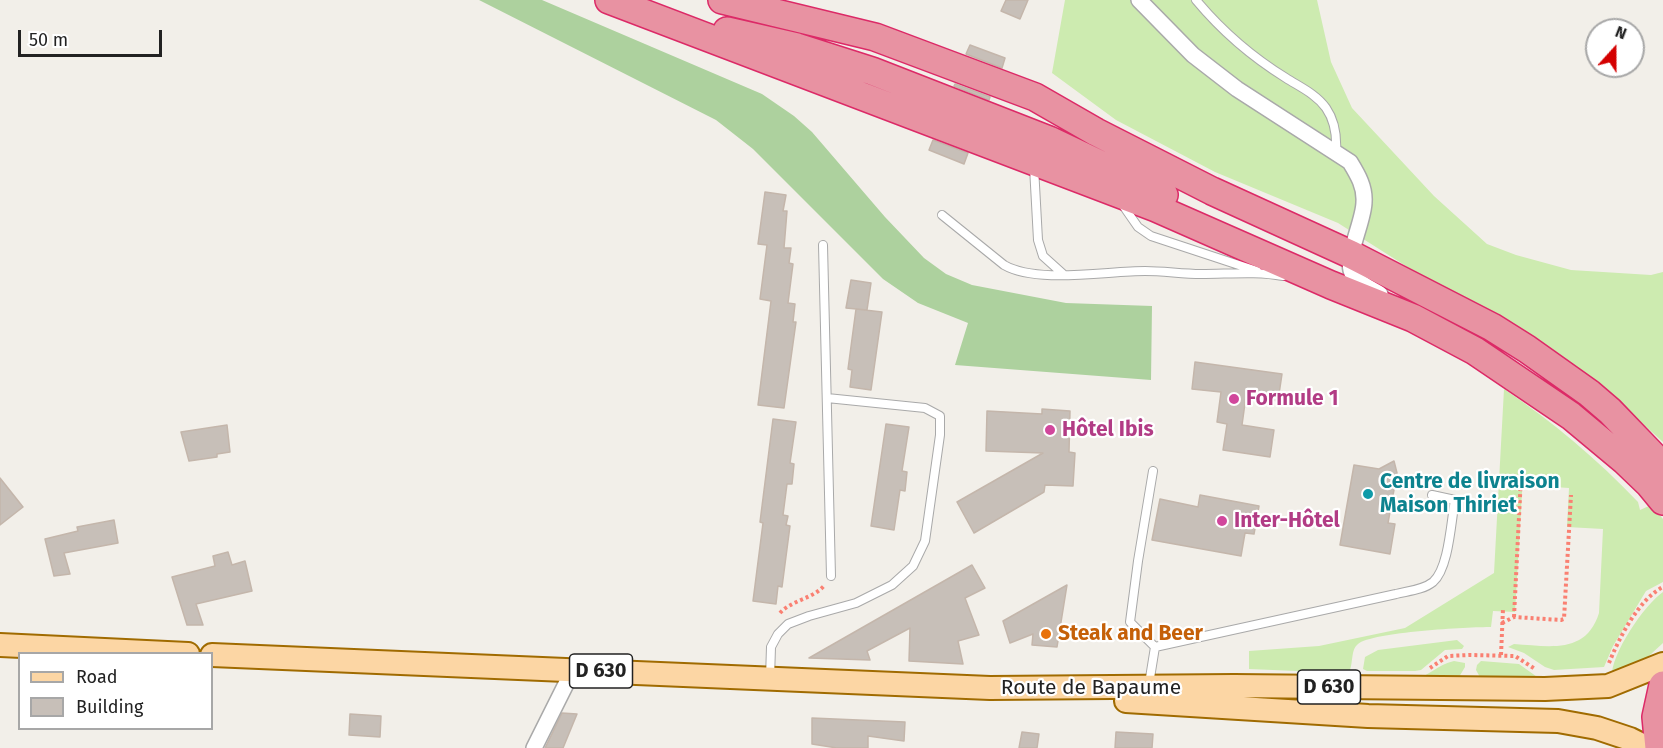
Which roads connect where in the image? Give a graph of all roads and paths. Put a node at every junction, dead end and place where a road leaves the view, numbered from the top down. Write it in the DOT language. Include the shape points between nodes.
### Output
graph roads {
  1 [pos="722,0"];
  2 [pos="1139,0"];
  3 [pos="1196,0"];
  4 [pos="620,5"];
  5 [pos="1336,152"];
  6 [pos="1033,163"];
  7 [pos="1114,193"];
  8 [pos="942,215"];
  9 [pos="822,245"];
  10 [pos="1350,254"];
  11 [pos="1265,273"];
  12 [pos="1063,274"];
  13 [pos="1287,277"];
  14 [pos="1298,279"];
  15 [pos="1331,285"];
  16 [pos="1413,318"];
  17 [pos="827,398"];
  18 [pos="1663,466"];
  19 [pos="1153,471"];
  20 [pos="1521,477"];
  21 [pos="1432,495"];
  22 [pos="1571,495"];
  23 [pos="1663,501"];
  24 [pos="831,576"];
  25 [pos="1663,587"];
  26 [pos="1503,609"];
  27 [pos="1514,617"];
  28 [pos="1502,623"];
  29 [pos="778,634"];
  30 [pos="0,645"];
  31 [pos="1155,647"];
  32 [pos="146,652"];
  33 [pos="213,654"];
  34 [pos="1501,656"];
  35 [pos="1663,664"];
  36 [pos="1608,666"];
  37 [pos="573,670"];
  38 [pos="770,679"];
  39 [pos="1663,685"];
  40 [pos="1440,688"];
  41 [pos="1149,695"];
  42 [pos="1368,717"];
  43 [pos="534,748"];
  44 [pos="1648,748"];
  45 [pos="1659,748"];
  1 -- 10 [label="highway" via="876,37 1035,97 1212,191"];
  2 -- 5 [label="street" via="1193,55"];
  3 -- 5 [label="lane" via="1234,40 1310,92 1325,107 1337,136"];
  4 -- 6 [label="highway"];
  4 -- 15 [label="highway" via="797,47 873,71 1049,140 1217,220"];
  5 -- 10 [label="street" via="1350,162 1360,177 1364,200 1362,222"];
  6 -- 7 [label="highway"];
  6 -- 12 [label="lane" via="1038,240 1043,256"];
  7 -- 11 [label="lane" via="1138,226 1151,236"];
  7 -- 15 [label="highway"];
  8 -- 12 [label="lane" via="1015,271"];
  9 -- 17 [label="lane"];
  10 -- 16 [label="street" via="1353,276"];
  10 -- 18 [label="highway" via="1483,322 1537,355 1610,411"];
  11 -- 12 [label="lane"];
  11 -- 13 [label="lane"];
  14 -- 15 [label="lane"];
  15 -- 16 [label="highway"];
  16 -- 23 [label="highway" via="1483,355 1571,416 1625,460"];
  17 -- 24 [label="lane"];
  17 -- 29 [label="lane" via="925,408 940,416 925,541 913,566 892,585 856,603 788,624"];
  19 -- 31 [label="lane" via="1130,622"];
  20 -- 27 [label="path"];
  21 -- 31 [label="lane" via="1455,500 1444,562 1438,576 1423,587"];
  22 -- 27 [label="path" via="1564,619"];
  24 -- 29 [label="path" via="818,592 783,609"];
  25 -- 36 [label="path" via="1646,598"];
  26 -- 28 [label="path"];
  27 -- 28 [label="path"];
  28 -- 34 [label="path"];
  29 -- 38 [label="lane" via="771,647"];
  30 -- 32 [label="main road"];
  31 -- 41 [label="lane"];
  33 -- 37 [label="main road, D 630"];
  35 -- 40 [label="main road, Route de Bapaume / D 630" via="1608,686"];
  37 -- 38 [label="main road, D 630"];
  37 -- 43 [label="street"];
  38 -- 41 [label="main road, Route de Bapaume / D 630"];
  39 -- 45 [label="highway" via="1656,717"];
  40 -- 41 [label="main road, Route de Bapaume / D 630" via="1234,686"];
  40 -- 42 [label="main road" via="1383,700 1373,706"];
  41 -- 42 [label="main road, Route de Bapaume / D 630"];
  42 -- 44 [label="main road, Route de Bapaume / D 630" via="1574,723 1606,730"];
}
